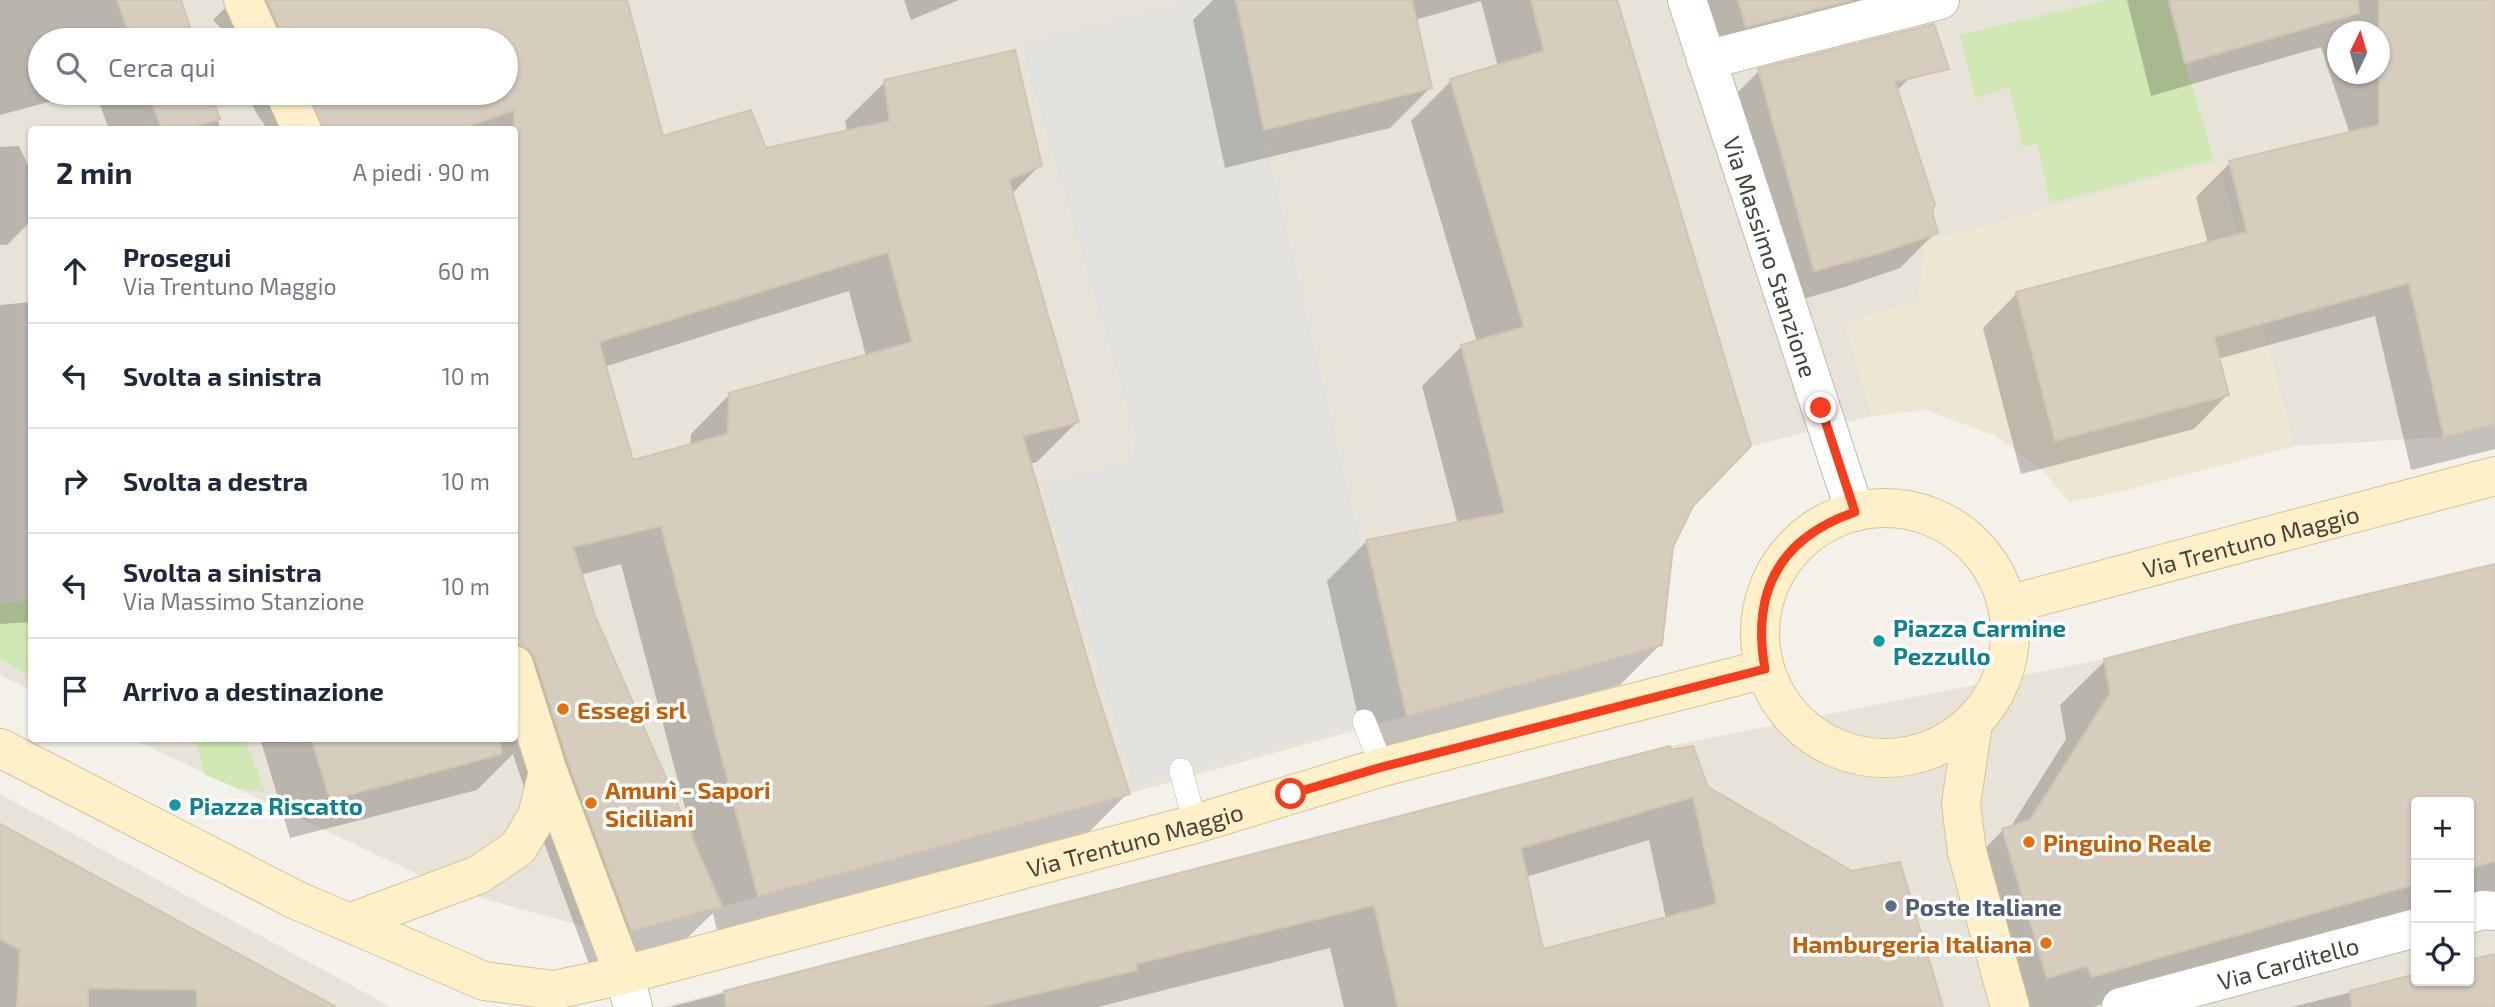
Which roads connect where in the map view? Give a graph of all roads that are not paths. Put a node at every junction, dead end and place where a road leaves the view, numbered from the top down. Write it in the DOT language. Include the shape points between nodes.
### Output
graph roads {
  1 [pos="243,0"];
  2 [pos="1687,0"];
  3 [pos="1940,0"];
  4 [pos="256,28"];
  5 [pos="1706,60"];
  6 [pos="291,105"];
  7 [pos="300,126"];
  8 [pos="2495,476"];
  9 [pos="1855,512"];
  10 [pos="2007,605"];
  11 [pos="1765,669"];
  12 [pos="518,678"];
  13 [pos="1364,721"];
  14 [pos="1973,723"];
  15 [pos="0,748"];
  16 [pos="1382,767"];
  17 [pos="1181,770"];
  18 [pos="548,772"];
  19 [pos="1195,824"];
  20 [pos="2495,911"];
  21 [pos="2474,913"];
  22 [pos="349,923"];
  23 [pos="2411,929"];
  24 [pos="629,991"];
  25 [pos="2010,1007"];
  26 [pos="2121,1007"];
  1 -- 4 [label="street"];
  2 -- 5 [label="street, Via Massimo Stanzione"];
  3 -- 5 [label="street"];
  5 -- 9 [label="street, Via Massimo Stanzione"];
  6 -- 7 [label="street"];
  8 -- 10 [label="street, Via Trentuno Maggio"];
  9 -- 10 [label="street" via="1911,511 1962,534 1998,578"];
  9 -- 11 [label="street" via="1810,534 1776,571 1760,618"];
  10 -- 14 [label="street" via="2011,630 2005,668 1989,703"];
  11 -- 14 [label="street" via="1789,713 1807,731 1854,753 1879,758 1930,750"];
  11 -- 16 [label="street, Via Trentuno Maggio"];
  12 -- 18 [label="street"];
  13 -- 16 [label="lane"];
  14 -- 25 [label="street" via="1961,804 1976,885"];
  15 -- 22 [label="street"];
  16 -- 19 [label="street, Via Trentuno Maggio"];
  17 -- 19 [label="lane"];
  18 -- 22 [label="street" via="537,816 518,848 478,875"];
  18 -- 24 [label="street"];
  19 -- 24 [label="street, Via Trentuno Maggio"];
  20 -- 21 [label="street"];
  22 -- 24 [label="street" via="484,981 554,990"];
  23 -- 26 [label="street, Via Carditello"];
}
